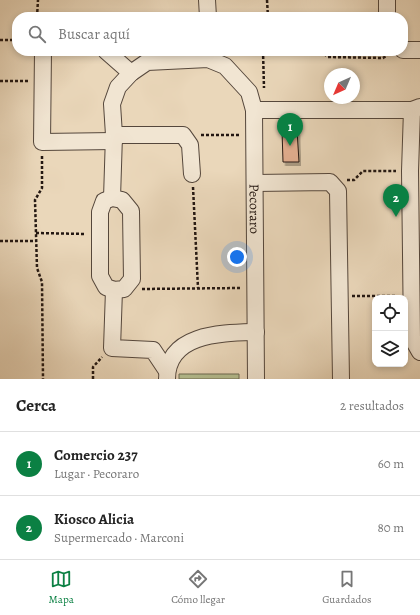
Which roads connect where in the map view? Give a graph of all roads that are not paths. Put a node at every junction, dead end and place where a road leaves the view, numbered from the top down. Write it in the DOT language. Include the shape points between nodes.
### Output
graph roads {
  1 [pos="208,0"];
  2 [pos="387,0"];
  3 [pos="208,12"];
  4 [pos="387,12"];
  5 [pos="408,50"];
  6 [pos="420,50"];
  7 [pos="43,56"];
  8 [pos="112,56"];
  9 [pos="199,56"];
  10 [pos="210,56"];
  11 [pos="131,72"];
  12 [pos="416,108"];
  13 [pos="254,110"];
  14 [pos="114,138"];
  15 [pos="192,174"];
  16 [pos="255,183"];
  17 [pos="112,198"];
  18 [pos="119,290"];
  19 [pos="256,332"];
  20 [pos="420,352"];
  21 [pos="167,375"];
  22 [pos="256,379"];
  23 [pos="341,379"];
  1 -- 3 [label="street"];
  2 -- 4 [label="street"];
  5 -- 6 [label="street"];
  7 -- 14 [label="street" via="42,142"];
  8 -- 11 [label="street"];
  9 -- 11 [label="street" via="147,62"];
  10 -- 13 [label="street, Pecoraro" via="225,66 249,92"];
  11 -- 14 [label="street" via="118,87 112,104"];
  12 -- 13 [label="street"];
  12 -- 20 [label="street" via="410,172 412,338"];
  13 -- 16 [label="street, Pecoraro"];
  14 -- 15 [label="street" via="183,134 190,145"];
  14 -- 17 [label="street"];
  16 -- 19 [label="street, Pecoraro"];
  16 -- 23 [label="street" via="330,182 338,191"];
  17 -- 18 [label="street" via="122,200 131,211 132,279"];
  17 -- 18 [label="street" via="104,201 100,212 100,276 106,287"];
  18 -- 21 [label="street" via="112,348 153,350"];
  19 -- 21 [label="street" via="190,340 178,348"];
  19 -- 22 [label="street, Pecoraro"];
}
